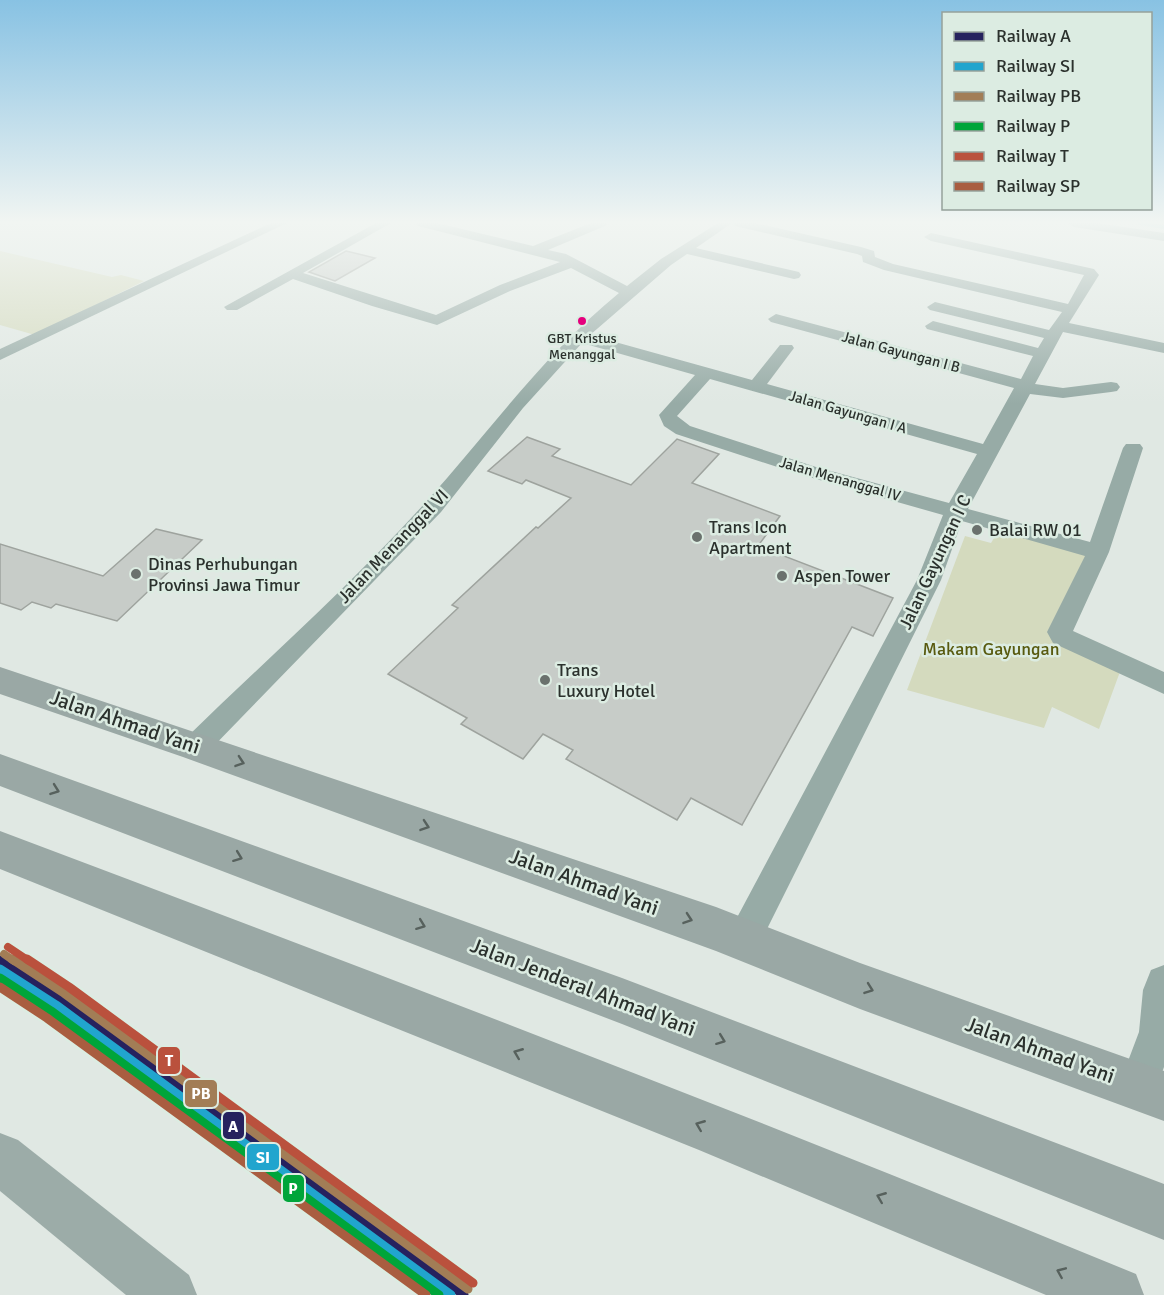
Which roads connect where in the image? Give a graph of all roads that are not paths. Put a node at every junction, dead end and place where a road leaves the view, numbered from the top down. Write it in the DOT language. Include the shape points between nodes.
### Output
graph roads {
  1 [pos="152,283"];
  2 [pos="275,283"];
  3 [pos="319,283"];
  4 [pos="517,283"];
  5 [pos="612,283"];
  6 [pos="640,283"];
  7 [pos="933,283"];
  8 [pos="1088,283"];
  9 [pos="629,292"];
  10 [pos="935,307"];
  11 [pos="232,308"];
  12 [pos="776,319"];
  13 [pos="933,326"];
  14 [pos="1057,331"];
  15 [pos="579,337"];
  16 [pos="786,348"];
  17 [pos="1164,348"];
  18 [pos="1,354"];
  19 [pos="706,372"];
  20 [pos="756,386"];
  21 [pos="1024,387"];
  22 [pos="1112,387"];
  23 [pos="1133,448"];
  24 [pos="990,452"];
  25 [pos="955,512"];
  26 [pos="1098,552"];
  27 [pos="0,680"];
  28 [pos="1164,684"];
  29 [pos="196,746"];
  30 [pos="0,770"];
  31 [pos="0,850"];
  32 [pos="744,939"];
  33 [pos="1164,983"];
  34 [pos="1151,1091"];
  35 [pos="0,1158"];
  36 [pos="1164,1212"];
  37 [pos="169,1295"];
  38 [pos="1115,1295"];
  1 -- 18 [label="street"];
  2 -- 11 [label="street"];
  3 -- 4 [label="street" via="437,320"];
  5 -- 9 [label="street"];
  6 -- 9 [label="street, Jalan Menanggal VI"];
  7 -- 14 [label="street"];
  8 -- 14 [label="street, Jalan Gayungan I C"];
  9 -- 15 [label="street, Jalan Menanggal VI"];
  10 -- 14 [label="street"];
  12 -- 21 [label="street, Jalan Gayungan I B"];
  13 -- 14 [label="street"];
  14 -- 17 [label="street"];
  14 -- 21 [label="street, Jalan Gayungan I C"];
  15 -- 19 [label="street"];
  15 -- 29 [label="street, Jalan Menanggal VI" via="517,404 433,507"];
  16 -- 20 [label="street"];
  19 -- 20 [label="street, Jalan Gayungan I A"];
  19 -- 25 [label="street, Jalan Menanggal IV" via="668,414 671,422 683,430"];
  20 -- 24 [label="street, Jalan Gayungan I A"];
  21 -- 22 [label="street, Jalan Gayungan I B" via="1064,393"];
  21 -- 24 [label="street, Jalan Gayungan I C"];
  23 -- 26 [label="street"];
  24 -- 25 [label="street, Jalan Gayungan I C"];
  25 -- 26 [label="street, Jalan Menanggal IV"];
  25 -- 32 [label="street, Jalan Gayungan I C" via="929,580"];
  26 -- 28 [label="street" via="1060,632 1062,636"];
  27 -- 29 [label="highway, Jalan Ahmad Yani"];
  29 -- 32 [label="highway, Jalan Ahmad Yani, one-way"];
  30 -- 36 [label="highway, Jalan Jenderal Ahmad Yani, one-way" via="622,1001"];
  38 -- 31 [label="highway, one-way" via="482,1038"];
  32 -- 34 [label="highway, Jalan Ahmad Yani, one-way" via="860,986"];
  33 -- 34 [label="street"];
  35 -- 37 [label="main road"];
}
